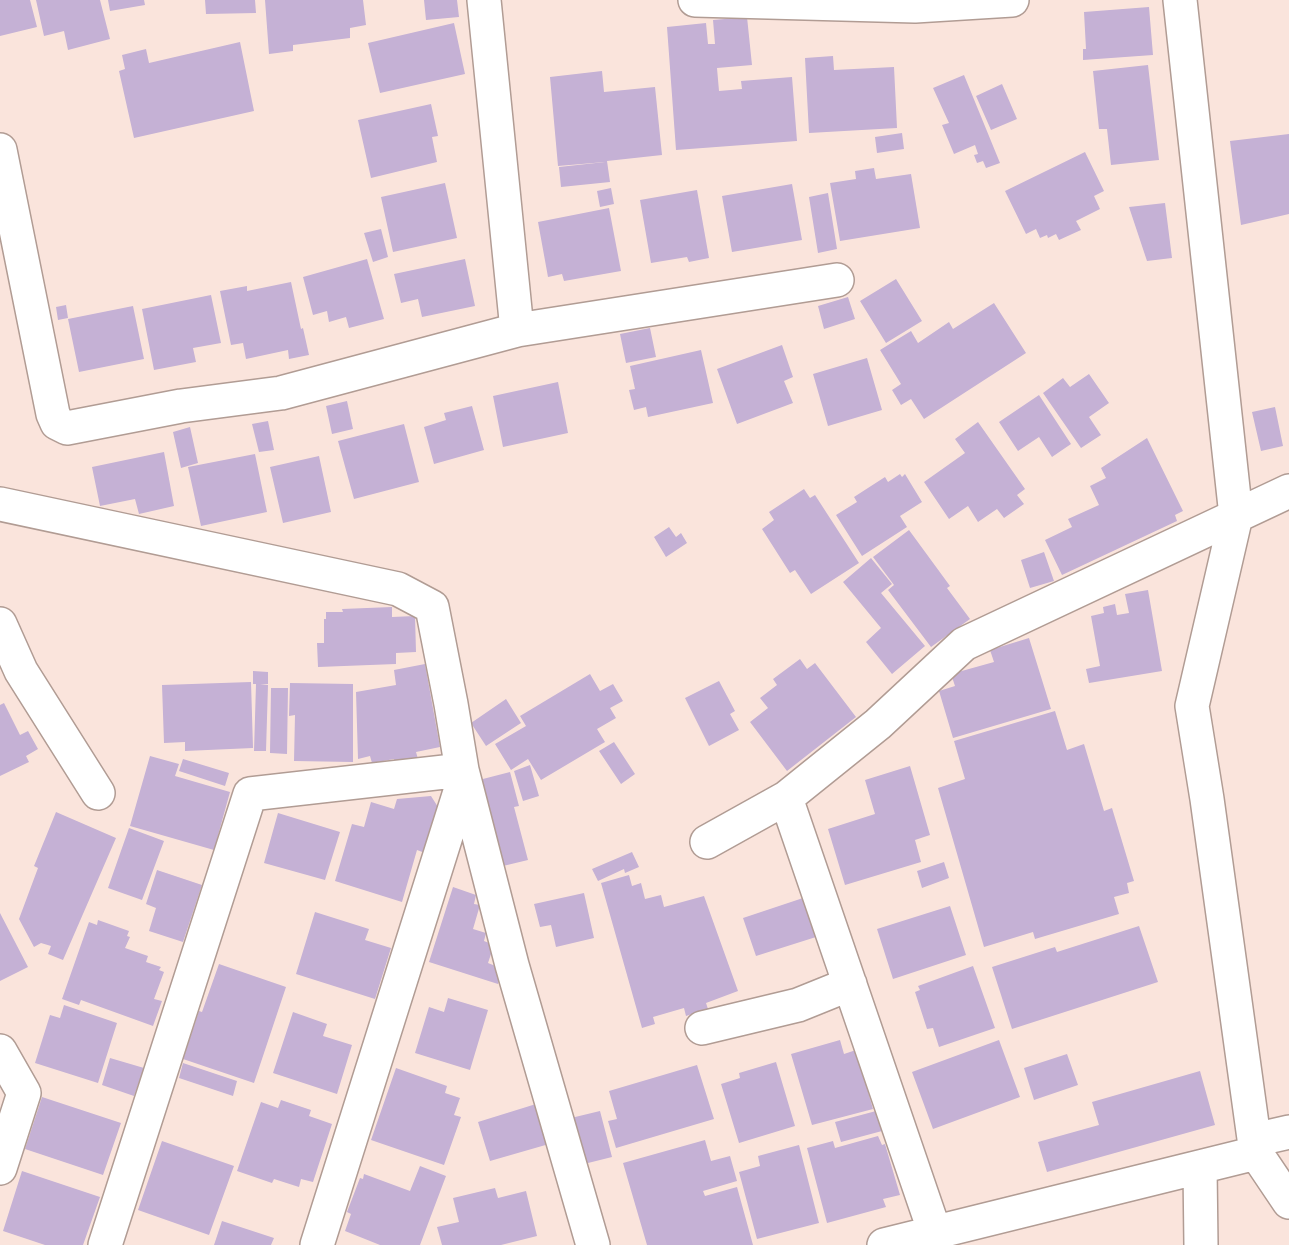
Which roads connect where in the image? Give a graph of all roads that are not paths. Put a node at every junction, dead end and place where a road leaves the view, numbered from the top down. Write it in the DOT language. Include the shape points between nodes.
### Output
graph roads {
  1 [pos="484,0"];
  2 [pos="695,0"];
  3 [pos="1012,0"];
  4 [pos="1180,0"];
  5 [pos="0,150"];
  6 [pos="837,280"];
  7 [pos="517,330"];
  8 [pos="1289,491"];
  9 [pos="0,504"];
  10 [pos="1236,516"];
  11 [pos="0,624"];
  12 [pos="463,775"];
  13 [pos="98,793"];
  14 [pos="786,798"];
  15 [pos="707,842"];
  16 [pos="850,984"];
  17 [pos="702,1028"];
  18 [pos="0,1051"];
  19 [pos="1289,1132"];
  20 [pos="1255,1147"];
  21 [pos="0,1168"];
  22 [pos="1200,1168"];
  23 [pos="1289,1202"];
  24 [pos="935,1233"];
  25 [pos="105,1245"];
  26 [pos="317,1245"];
  27 [pos="593,1245"];
  28 [pos="884,1245"];
  29 [pos="1201,1245"];
  1 -- 7 [label="street"];
  2 -- 3 [label="street" via="915,6"];
  4 -- 10 [label="street"];
  5 -- 7 [label="street" via="53,414 57,423 67,428 181,406 281,393"];
  6 -- 7 [label="street"];
  8 -- 10 [label="street"];
  9 -- 12 [label="street" via="398,589 419,599 432,607"];
  10 -- 14 [label="street" via="964,644 878,724"];
  10 -- 20 [label="street" via="1192,706"];
  11 -- 13 [label="street" via="21,670"];
  12 -- 25 [label="street" via="250,794"];
  12 -- 26 [label="street"];
  12 -- 27 [label="street" via="512,965"];
  14 -- 15 [label="street"];
  14 -- 16 [label="street"];
  16 -- 17 [label="street" via="798,1005"];
  16 -- 24 [label="street"];
  18 -- 21 [label="street" via="24,1093"];
  19 -- 20 [label="street"];
  20 -- 22 [label="street"];
  20 -- 23 [label="street"];
  22 -- 24 [label="street"];
  22 -- 29 [label="street"];
  24 -- 28 [label="street"];
}
